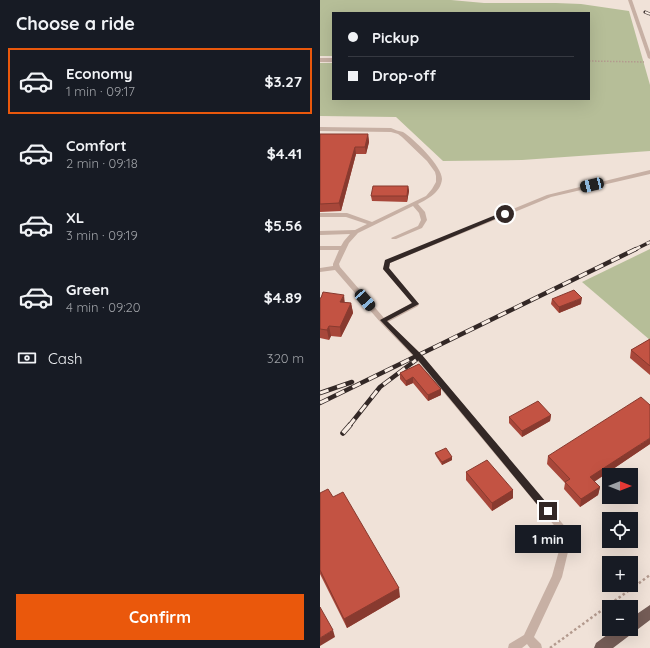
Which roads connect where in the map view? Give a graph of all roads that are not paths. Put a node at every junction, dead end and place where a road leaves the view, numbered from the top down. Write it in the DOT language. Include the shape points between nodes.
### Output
graph roads {
  1 [pos="630,0"];
  2 [pos="650,58"];
  3 [pos="320,60"];
  4 [pos="332,60"];
  5 [pos="320,129"];
  6 [pos="650,172"];
  7 [pos="415,204"];
  8 [pos="320,215"];
  9 [pos="371,224"];
  10 [pos="356,232"];
  11 [pos="321,233"];
  12 [pos="394,238"];
  13 [pos="320,248"];
  14 [pos="343,248"];
  15 [pos="337,268"];
  16 [pos="320,270"];
  17 [pos="383,320"];
  18 [pos="650,612"];
  19 [pos="638,621"];
  20 [pos="617,636"];
  21 [pos="528,638"];
  22 [pos="513,648"];
  23 [pos="536,648"];
  24 [pos="601,648"];
  1 -- 2 [label="lane"];
  3 -- 4 [label="street"];
  5 -- 7 [label="lane" via="391,130 401,133 438,170 436,190 428,198"];
  6 -- 17 [label="lane" via="549,196 387,262 386,269 416,304"];
  7 -- 9 [label="lane"];
  7 -- 12 [label="lane" via="422,212 424,220 420,227"];
  8 -- 9 [label="lane" via="346,215"];
  9 -- 10 [label="lane"];
  10 -- 11 [label="lane"];
  10 -- 14 [label="lane"];
  13 -- 14 [label="lane"];
  14 -- 15 [label="lane" via="336,264"];
  15 -- 16 [label="lane"];
  15 -- 17 [label="lane"];
  17 -- 21 [label="lane" via="419,357 568,535 557,577"];
  18 -- 19 [label="main road"];
  20 -- 24 [label="main road"];
  21 -- 22 [label="lane"];
  21 -- 23 [label="lane"];
}
